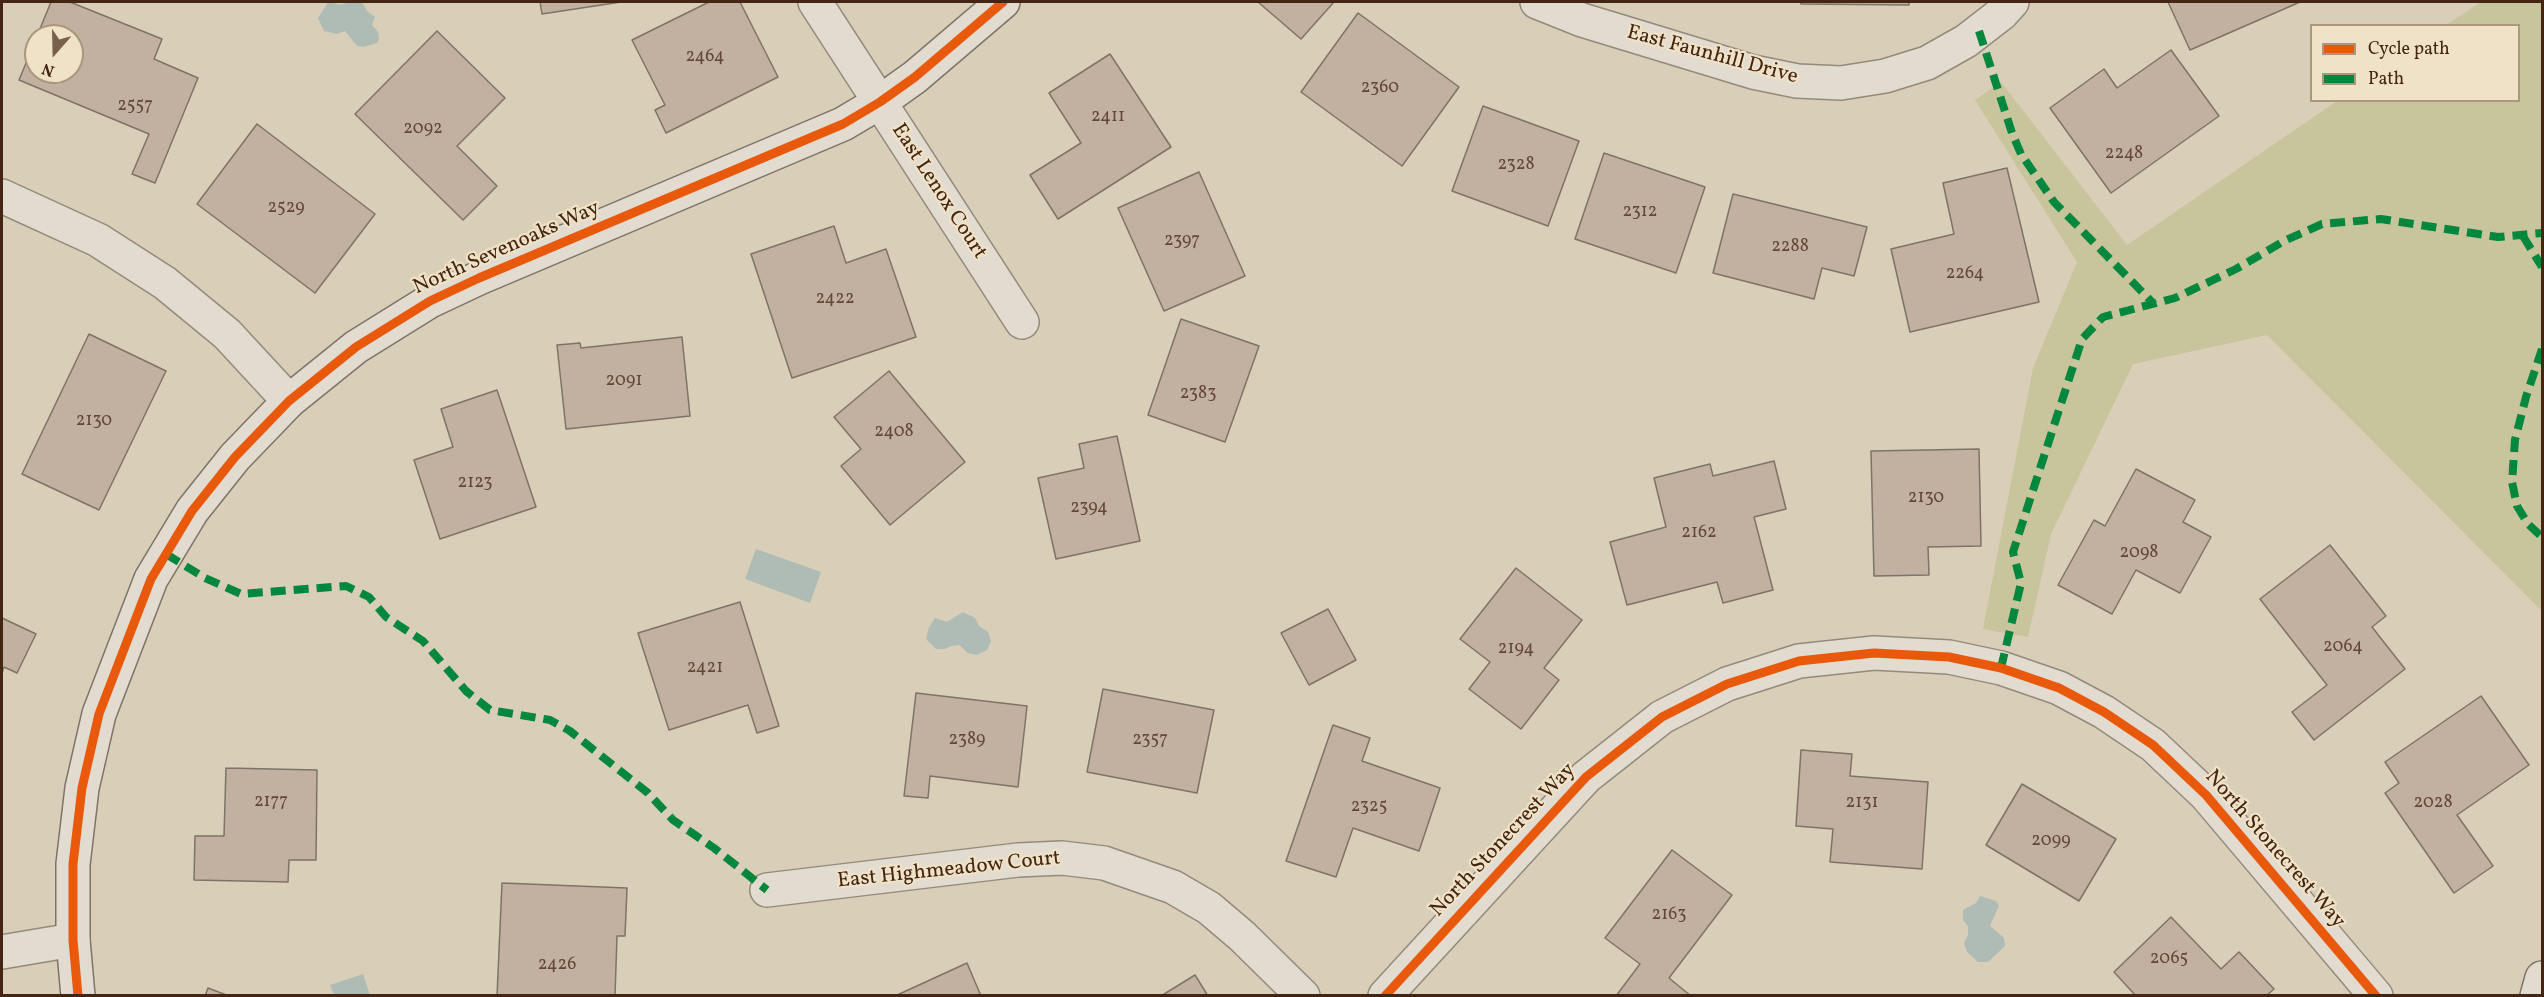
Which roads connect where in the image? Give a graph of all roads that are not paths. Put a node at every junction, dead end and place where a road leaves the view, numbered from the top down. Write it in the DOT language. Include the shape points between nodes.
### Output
graph roads {
  1 [pos="814,2"];
  2 [pos="1003,2"];
  3 [pos="1537,2"];
  4 [pos="2012,2"];
  5 [pos="880,102"];
  6 [pos="2,196"];
  7 [pos="1022,322"];
  8 [pos="289,401"];
  9 [pos="766,890"];
  10 [pos="73,940"];
  11 [pos="2,952"];
  12 [pos="2542,978"];
  13 [pos="78,996"];
  14 [pos="1303,996"];
  15 [pos="1385,996"];
  16 [pos="2376,996"];
  17 [pos="2537,996"];
  1 -- 5 [label="street, East Lenox Court"];
  2 -- 5 [label="street, North Sevenoaks Way" via="915,78"];
  3 -- 4 [label="street, East Faunhill Drive" via="1582,20 1753,72 1797,81 1841,83 1885,76 1927,63 1966,41"];
  5 -- 7 [label="street, East Lenox Court"];
  5 -- 8 [label="street, North Sevenoaks Way" via="843,124 430,301 356,347"];
  6 -- 8 [label="street" via="98,240 165,283 227,334"];
  8 -- 10 [label="street, North Sevenoaks Way" via="235,457 192,511 151,579 99,714 82,788 73,864"];
  9 -- 14 [label="street, East Highmeadow Court" via="1018,860 1062,858 1104,863 1173,887 1209,908"];
  10 -- 11 [label="street"];
  10 -- 13 [label="street, North Sevenoaks Way"];
  12 -- 17 [label="street"];
  15 -- 16 [label="street, North Stonecrest Way" via="1586,777 1662,717 1727,684 1799,662 1874,652 1949,657 2001,668 2059,688 2143,738 2206,795"];
}
